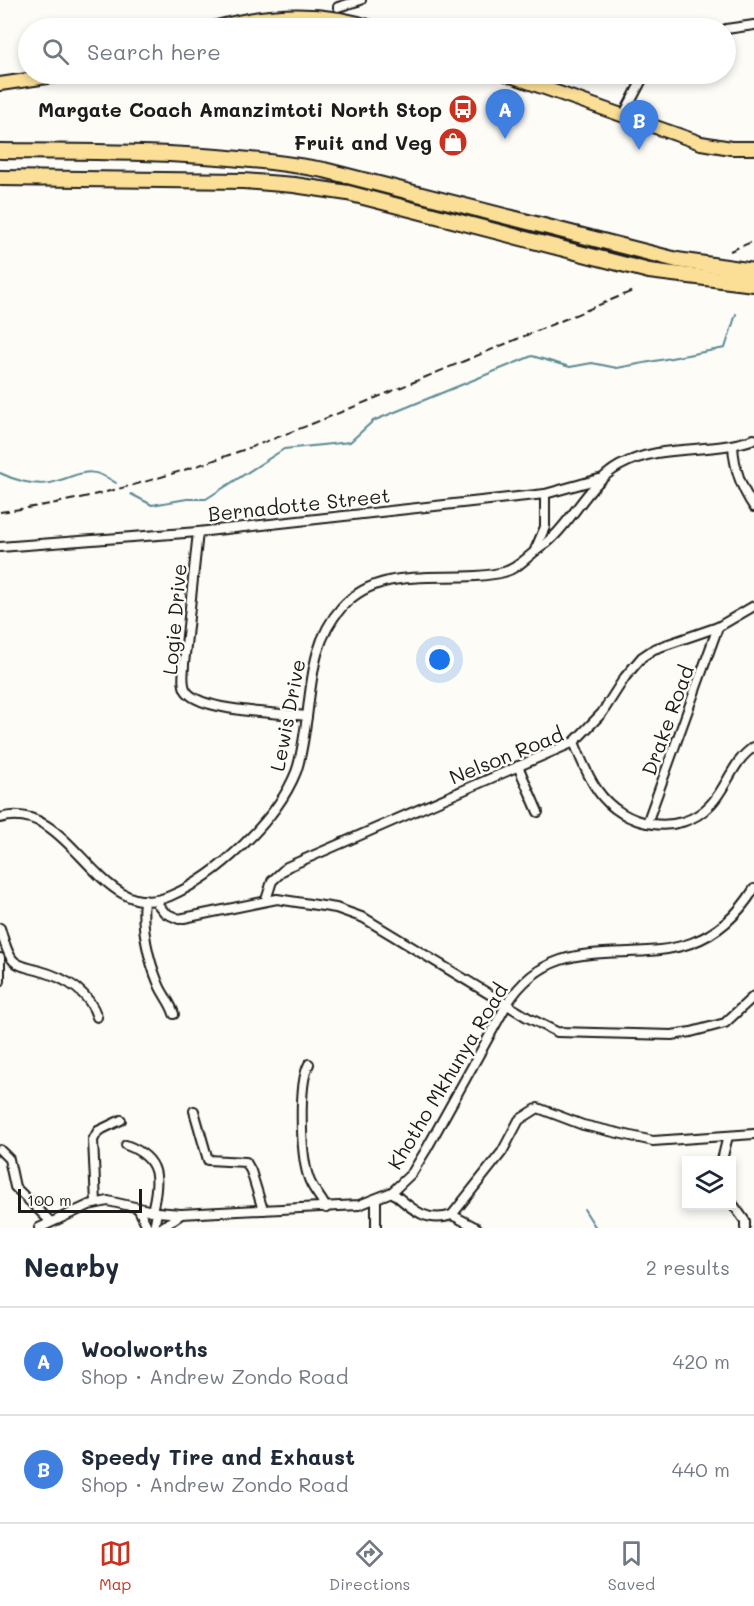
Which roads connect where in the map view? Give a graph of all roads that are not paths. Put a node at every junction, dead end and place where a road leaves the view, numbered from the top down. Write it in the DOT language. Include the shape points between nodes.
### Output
graph roads {
  1 [pos="361,0"];
  2 [pos="338,7"];
  3 [pos="270,18"];
  4 [pos="328,18"];
  5 [pos="754,25"];
  6 [pos="736,28"];
  7 [pos="18,81"];
  8 [pos="0,84"];
  9 [pos="533,84"];
  10 [pos="640,84"];
  11 [pos="623,116"];
  12 [pos="754,148"];
  13 [pos="0,151"];
  14 [pos="0,178"];
  15 [pos="754,271"];
  16 [pos="669,275"];
  17 [pos="754,284"];
  18 [pos="754,293"];
  19 [pos="754,439"];
  20 [pos="733,445"];
  21 [pos="599,479"];
  22 [pos="545,494"];
  23 [pos="754,507"];
  24 [pos="198,532"];
  25 [pos="0,547"];
  26 [pos="535,551"];
  27 [pos="754,606"];
  28 [pos="718,627"];
  29 [pos="307,716"];
  30 [pos="574,742"];
  31 [pos="754,747"];
  32 [pos="518,766"];
  33 [pos="537,812"];
  34 [pos="0,818"];
  35 [pos="647,823"];
  36 [pos="754,889"];
  37 [pos="144,900"];
  38 [pos="266,900"];
  39 [pos="156,902"];
  40 [pos="0,928"];
  41 [pos="0,958"];
  42 [pos="0,981"];
  43 [pos="754,996"];
  44 [pos="507,1004"];
  45 [pos="174,1014"];
  46 [pos="97,1017"];
  47 [pos="309,1064"];
  48 [pos="194,1111"];
  49 [pos="121,1120"];
  50 [pos="754,1134"];
  51 [pos="728,1136"];
  52 [pos="126,1145"];
  53 [pos="0,1150"];
  54 [pos="723,1156"];
  55 [pos="392,1191"];
  56 [pos="376,1200"];
  57 [pos="96,1203"];
  58 [pos="138,1208"];
  59 [pos="326,1208"];
  60 [pos="736,1209"];
  61 [pos="263,1210"];
  62 [pos="154,1212"];
  63 [pos="181,1214"];
  64 [pos="452,1215"];
  65 [pos="51,1222"];
  66 [pos="39,1228"];
  67 [pos="148,1228"];
  68 [pos="154,1228"];
  69 [pos="161,1228"];
  70 [pos="376,1228"];
  71 [pos="477,1228"];
  72 [pos="745,1228"];
  1 -- 2 [label="street"];
  3 -- 4 [label="main road"];
  5 -- 6 [label="street"];
  7 -- 8 [label="main road"];
  9 -- 11 [label="main road"];
  10 -- 11 [label="street"];
  11 -- 12 [label="main road" via="701,143"];
  13 -- 15 [label="highway" via="201,155 274,161 324,170 677,260"];
  14 -- 16 [label="highway" via="294,185 348,194"];
  16 -- 17 [label="highway"];
  16 -- 18 [label="highway"];
  19 -- 20 [label="street, Lewis Drive"];
  20 -- 21 [label="street, Lewis Drive" via="655,452 636,457"];
  20 -- 23 [label="street" via="736,471"];
  21 -- 22 [label="street, Bernadotte Street"];
  21 -- 26 [label="street, Lewis Drive" via="549,542"];
  22 -- 24 [label="street, Bernadotte Street"];
  22 -- 26 [label="street" via="545,527"];
  24 -- 25 [label="street, Bernadotte Street"];
  24 -- 29 [label="street, Logie Drive" via="184,664 183,685 187,692 208,704"];
  26 -- 29 [label="street, Lewis Drive" via="507,571 478,577 405,578 356,594 333,618 322,637 312,673"];
  27 -- 28 [label="street"];
  28 -- 30 [label="street" via="642,657 599,718"];
  28 -- 35 [label="street, Drake Road"];
  29 -- 39 [label="street, Lewis Drive" via="297,770 283,800 266,822 223,862"];
  30 -- 32 [label="street, Nelson Road"];
  30 -- 35 [label="street, Nelson Road" via="586,771 609,804"];
  31 -- 35 [label="street, Nelson Road" via="742,756 704,811 672,825"];
  32 -- 33 [label="street"];
  32 -- 38 [label="street, Nelson Road" via="287,867 272,881"];
  34 -- 37 [label="street" via="20,817 48,825 114,888"];
  36 -- 44 [label="street, Khotho Mkhunya Road" via="734,917 694,944 676,950 586,954 557,960 527,979"];
  37 -- 39 [label="street"];
  37 -- 45 [label="street" via="142,923 154,970"];
  38 -- 39 [label="street" via="179,919 165,913"];
  38 -- 44 [label="street" via="297,900 351,912"];
  40 -- 46 [label="street" via="12,959 76,987 89,999"];
  41 -- 42 [label="street"];
  43 -- 44 [label="street" via="725,1023 672,1035 557,1032"];
  44 -- 55 [label="street, Khotho Mkhunya Road" via="412,1173"];
  47 -- 59 [label="street" via="303,1081 304,1158 310,1181"];
  48 -- 61 [label="street" via="208,1160 246,1162"];
  49 -- 57 [label="street" via="98,1131 93,1140"];
  50 -- 51 [label="street"];
  51 -- 54 [label="street"];
  51 -- 64 [label="street" via="653,1141 583,1125 538,1108 519,1120 495,1161"];
  52 -- 62 [label="street" via="145,1154 156,1173"];
  53 -- 65 [label="street" via="9,1160 15,1187"];
  55 -- 56 [label="street, Khotho Mkhunya Road"];
  55 -- 64 [label="street" via="430,1218"];
  56 -- 59 [label="street, Khotho Mkhunya Road"];
  56 -- 70 [label="street"];
  57 -- 58 [label="street, Khotho Mkhunya Road" via="118,1202"];
  57 -- 65 [label="street"];
  58 -- 62 [label="street, Khotho Mkhunya Road"];
  58 -- 67 [label="street"];
  59 -- 61 [label="street, Khotho Mkhunya Road"];
  60 -- 72 [label="street"];
  61 -- 63 [label="street, Khotho Mkhunya Road"];
  62 -- 63 [label="street, Khotho Mkhunya Road"];
  62 -- 68 [label="street"];
  63 -- 69 [label="street"];
  64 -- 71 [label="street"];
  65 -- 66 [label="street"];
}
